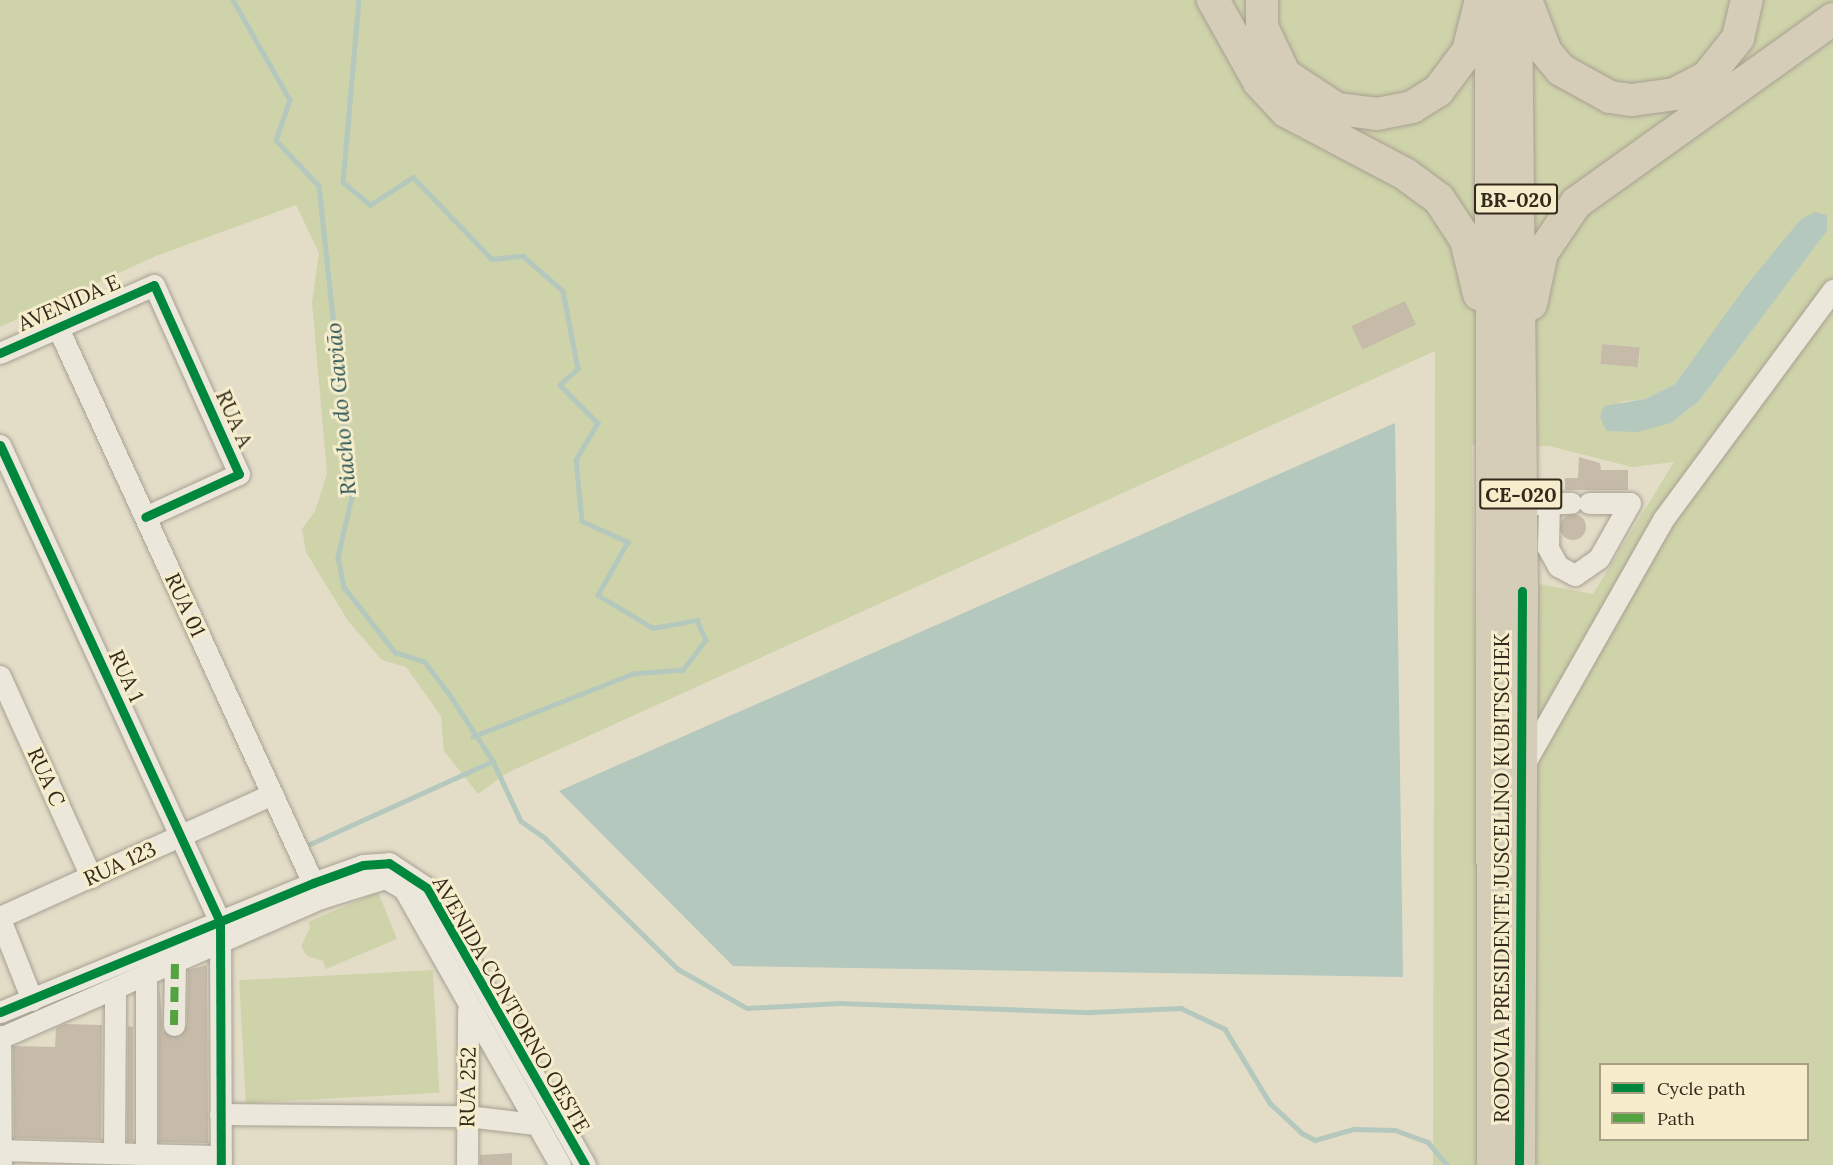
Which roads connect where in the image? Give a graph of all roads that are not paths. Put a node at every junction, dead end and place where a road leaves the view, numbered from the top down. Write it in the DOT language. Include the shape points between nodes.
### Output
graph roads {
  1 [pos="1213,0"];
  2 [pos="1262,0"];
  3 [pos="1481,0"];
  4 [pos="1491,0"];
  5 [pos="1516,0"];
  6 [pos="1526,0"];
  7 [pos="1747,0"];
  8 [pos="1833,19"];
  9 [pos="154,285"];
  10 [pos="1833,290"];
  11 [pos="58,328"];
  12 [pos="0,353"];
  13 [pos="1492,369"];
  14 [pos="1521,398"];
  15 [pos="0,445"];
  16 [pos="1535,504"];
  17 [pos="145,517"];
  18 [pos="0,676"];
  19 [pos="1522,767"];
  20 [pos="272,794"];
  21 [pos="181,836"];
  22 [pos="387,870"];
  23 [pos="91,877"];
  24 [pos="313,883"];
  25 [pos="0,918"];
  26 [pos="220,932"];
  27 [pos="175,963"];
  28 [pos="146,975"];
  29 [pos="115,989"];
  30 [pos="32,1000"];
  31 [pos="468,1009"];
  32 [pos="0,1012"];
  33 [pos="174,1025"];
  34 [pos="0,1037"];
  35 [pos="220,1113"];
  36 [pos="467,1116"];
  37 [pos="534,1124"];
  38 [pos="114,1150"];
  39 [pos="146,1150"];
  40 [pos="2,1157"];
  41 [pos="221,1160"];
  42 [pos="467,1165"];
  43 [pos="560,1165"];
  44 [pos="585,1165"];
  45 [pos="1493,1165"];
  46 [pos="1519,1165"];
  1 -- 13 [label="highway" via="1259,82 1286,111 1405,174 1456,219 1473,262 1480,332"];
  2 -- 3 [label="highway" via="1263,27 1285,75 1337,109 1377,114 1412,107 1438,91 1468,51"];
  4 -- 13 [label="highway, RODOVIA PRESIDENTE JUSCELINO KUBITSCHEK / BR-020"];
  5 -- 14 [label="highway, RODOVIA PRESIDENTE JUSCELINO KUBITSCHEK / BR-020"];
  6 -- 7 [label="highway" via="1546,52 1561,70 1610,97 1632,99 1675,94 1707,77 1738,38"];
  8 -- 14 [label="highway" via="1643,151 1569,212 1542,253 1534,277"];
  9 -- 11 [label="street, AVENIDA E"];
  9 -- 17 [label="street, RUA A" via="239,474"];
  10 -- 19 [label="street" via="1664,518"];
  11 -- 12 [label="street, AVENIDA E"];
  11 -- 17 [label="street, RUA 01"];
  13 -- 45 [label="highway, RODOVIA PRESIDENTE JUSCELINO KUBITSCHEK / CE-020"];
  14 -- 16 [label="highway, RODOVIA PRESIDENTE JUSCELINO KUBITSCHEK / CE-020"];
  15 -- 21 [label="street, RUA 1"];
  16 -- 16 [label="street" via="1548,548 1558,566 1575,575 1599,558 1630,503"];
  16 -- 19 [label="highway, RODOVIA PRESIDENTE JUSCELINO KUBITSCHEK / CE-020"];
  17 -- 20 [label="street, RUA 01"];
  18 -- 23 [label="street, RUA C"];
  19 -- 46 [label="highway, RODOVIA PRESIDENTE JUSCELINO KUBITSCHEK / CE-020"];
  20 -- 21 [label="street, RUA 123"];
  20 -- 24 [label="street, RUA 01"];
  21 -- 23 [label="street, RUA 123"];
  21 -- 26 [label="street, RUA 1"];
  22 -- 24 [label="street" via="363,865"];
  22 -- 26 [label="street" via="321,898"];
  22 -- 31 [label="street, AVENIDA CONTORNO OESTE" via="404,889"];
  22 -- 44 [label="street, AVENIDA CONTORNO OESTE" via="427,888"];
  23 -- 25 [label="street, RUA 123"];
  24 -- 26 [label="street"];
  25 -- 30 [label="street"];
  26 -- 27 [label="street"];
  26 -- 30 [label="street"];
  26 -- 35 [label="street"];
  27 -- 28 [label="street"];
  27 -- 33 [label="street"];
  28 -- 29 [label="street"];
  28 -- 39 [label="street"];
  29 -- 34 [label="street"];
  29 -- 38 [label="street"];
  30 -- 32 [label="street"];
  31 -- 36 [label="street, RUA 252"];
  31 -- 37 [label="street, AVENIDA CONTORNO OESTE"];
  34 -- 40 [label="street"];
  35 -- 36 [label="street"];
  35 -- 41 [label="street"];
  36 -- 37 [label="street"];
  36 -- 42 [label="street, RUA 252"];
  37 -- 43 [label="street, AVENIDA CONTORNO OESTE"];
  38 -- 39 [label="street"];
  38 -- 40 [label="street" via="55,1155 44,1150"];
  39 -- 41 [label="street"];
}
